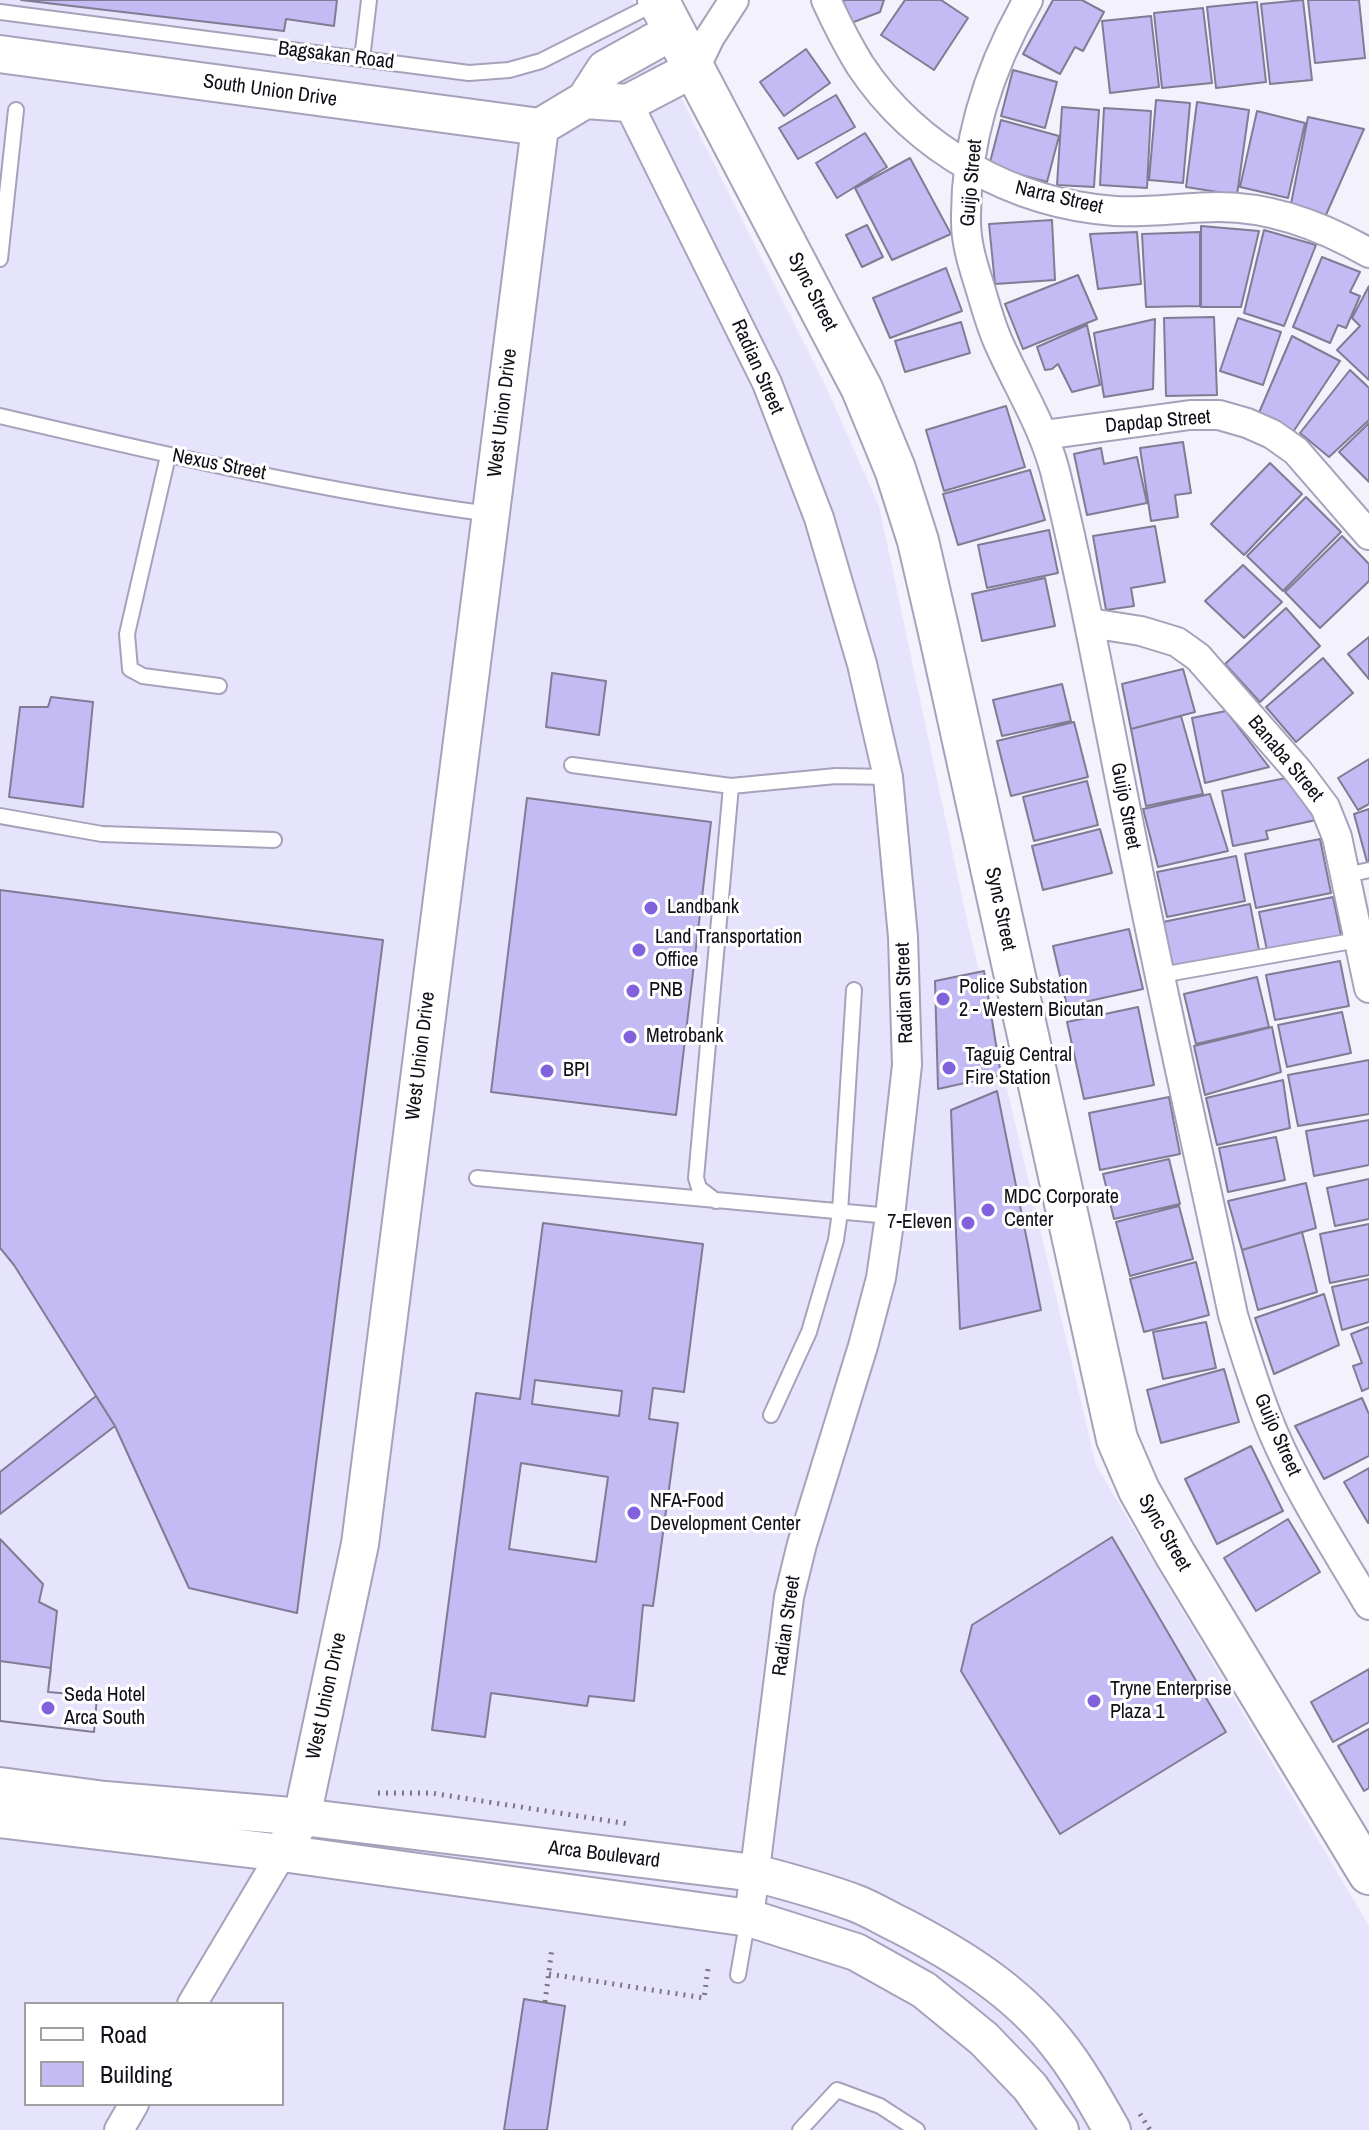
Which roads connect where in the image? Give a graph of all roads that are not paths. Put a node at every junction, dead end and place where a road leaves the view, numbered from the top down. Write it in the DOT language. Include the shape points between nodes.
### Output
graph roads {
  1 [pos="369,0"];
  2 [pos="734,0"];
  3 [pos="826,0"];
  4 [pos="1028,0"];
  5 [pos="664,11"];
  6 [pos="0,12"];
  7 [pos="0,54"];
  8 [pos="362,59"];
  9 [pos="695,68"];
  10 [pos="585,100"];
  11 [pos="628,103"];
  12 [pos="16,110"];
  13 [pos="540,127"];
  14 [pos="969,168"];
  15 [pos="1369,253"];
  16 [pos="0,259"];
  17 [pos="0,416"];
  18 [pos="1044,435"];
  19 [pos="168,456"];
  20 [pos="490,514"];
  21 [pos="1369,535"];
  22 [pos="1090,623"];
  23 [pos="219,686"];
  24 [pos="572,765"];
  25 [pos="888,777"];
  26 [pos="731,786"];
  27 [pos="0,816"];
  28 [pos="274,840"];
  29 [pos="1358,873"];
  30 [pos="1358,940"];
  31 [pos="1161,975"];
  32 [pos="1369,988"];
  33 [pos="854,990"];
  34 [pos="477,1178"];
  35 [pos="716,1201"];
  36 [pos="840,1212"];
  37 [pos="890,1216"];
  38 [pos="771,1415"];
  39 [pos="1360,1571"];
  40 [pos="1369,1605"];
  41 [pos="0,1786"];
  42 [pos="302,1817"];
  43 [pos="0,1819"];
  44 [pos="282,1853"];
  45 [pos="755,1873"];
  46 [pos="1369,1874"];
  47 [pos="749,1918"];
  48 [pos="738,1975"];
  49 [pos="193,2002"];
  50 [pos="133,2106"];
  51 [pos="119,2130"];
  52 [pos="800,2130"];
  53 [pos="917,2130"];
  54 [pos="1060,2130"];
  55 [pos="1112,2130"];
  1 -- 8 [label="lane"];
  2 -- 9 [label="street"];
  3 -- 14 [label="street, Narra Street" via="861,67 898,111"];
  4 -- 14 [label="street, Guijo Street" via="986,88"];
  5 -- 8 [label="lane, Bagsakan Road" via="509,70 469,73"];
  5 -- 9 [label="main road, Sync Street"];
  5 -- 10 [label="street" via="605,69"];
  6 -- 8 [label="lane, Bagsakan Road"];
  7 -- 13 [label="street, South Union Drive"];
  9 -- 11 [label="street"];
  9 -- 46 [label="main road, Sync Street" via="862,389 918,541 1117,1439 1175,1554"];
  10 -- 11 [label="street"];
  10 -- 13 [label="street"];
  11 -- 25 [label="street, Radian Street" via="767,383 819,518"];
  12 -- 16 [label="lane"];
  13 -- 20 [label="street, West Union Drive"];
  14 -- 15 [label="street, Narra Street" via="1009,187 1086,208 1248,209 1329,230"];
  14 -- 18 [label="street, Guijo Street" via="966,223 971,257 992,327"];
  17 -- 19 [label="lane, Nexus Street"];
  18 -- 21 [label="street, Dapdap Street" via="1190,415 1219,415 1247,423 1296,451"];
  18 -- 22 [label="street, Guijo Street"];
  19 -- 20 [label="lane, Nexus Street"];
  19 -- 23 [label="lane" via="127,634 130,669 143,676"];
  20 -- 42 [label="street, West Union Drive" via="360,1544"];
  22 -- 29 [label="street, Banaba Street" via="1177,642 1198,657 1325,807"];
  22 -- 31 [label="street, Guijo Street"];
  24 -- 26 [label="lane"];
  25 -- 26 [label="lane"];
  25 -- 37 [label="street, Radian Street" via="903,937 907,1065"];
  26 -- 35 [label="lane" via="696,1178 699,1188"];
  27 -- 28 [label="lane" via="102,834"];
  29 -- 30 [label="street, Banaba Street"];
  30 -- 31 [label="lane"];
  30 -- 32 [label="street, Banaba Street"];
  31 -- 39 [label="street, Guijo Street" via="1233,1315 1251,1374 1300,1487"];
  33 -- 36 [label="lane"];
  34 -- 35 [label="lane"];
  35 -- 36 [label="lane"];
  36 -- 37 [label="lane"];
  36 -- 38 [label="lane" via="809,1332"];
  37 -- 45 [label="street, Radian Street" via="867,1332 789,1597"];
  39 -- 40 [label="street, Guijo Street"];
  41 -- 42 [label="street, Arca Boulevard"];
  42 -- 44 [label="street, West Union Drive"];
  42 -- 45 [label="street, Arca Boulevard"];
  43 -- 44 [label="street, Arca Boulevard"];
  44 -- 47 [label="street, Arca Boulevard"];
  44 -- 49 [label="street, West Union Drive"];
  45 -- 47 [label="street, Radian Street"];
  45 -- 55 [label="street, Arca Boulevard" via="859,1904 983,1973 1056,2041"];
  47 -- 48 [label="lane"];
  47 -- 54 [label="street, Arca Boulevard" via="856,1952 924,1990 993,2048"];
  50 -- 51 [label="street"];
  52 -- 53 [label="lane" via="837,2090 880,2106"];
}
